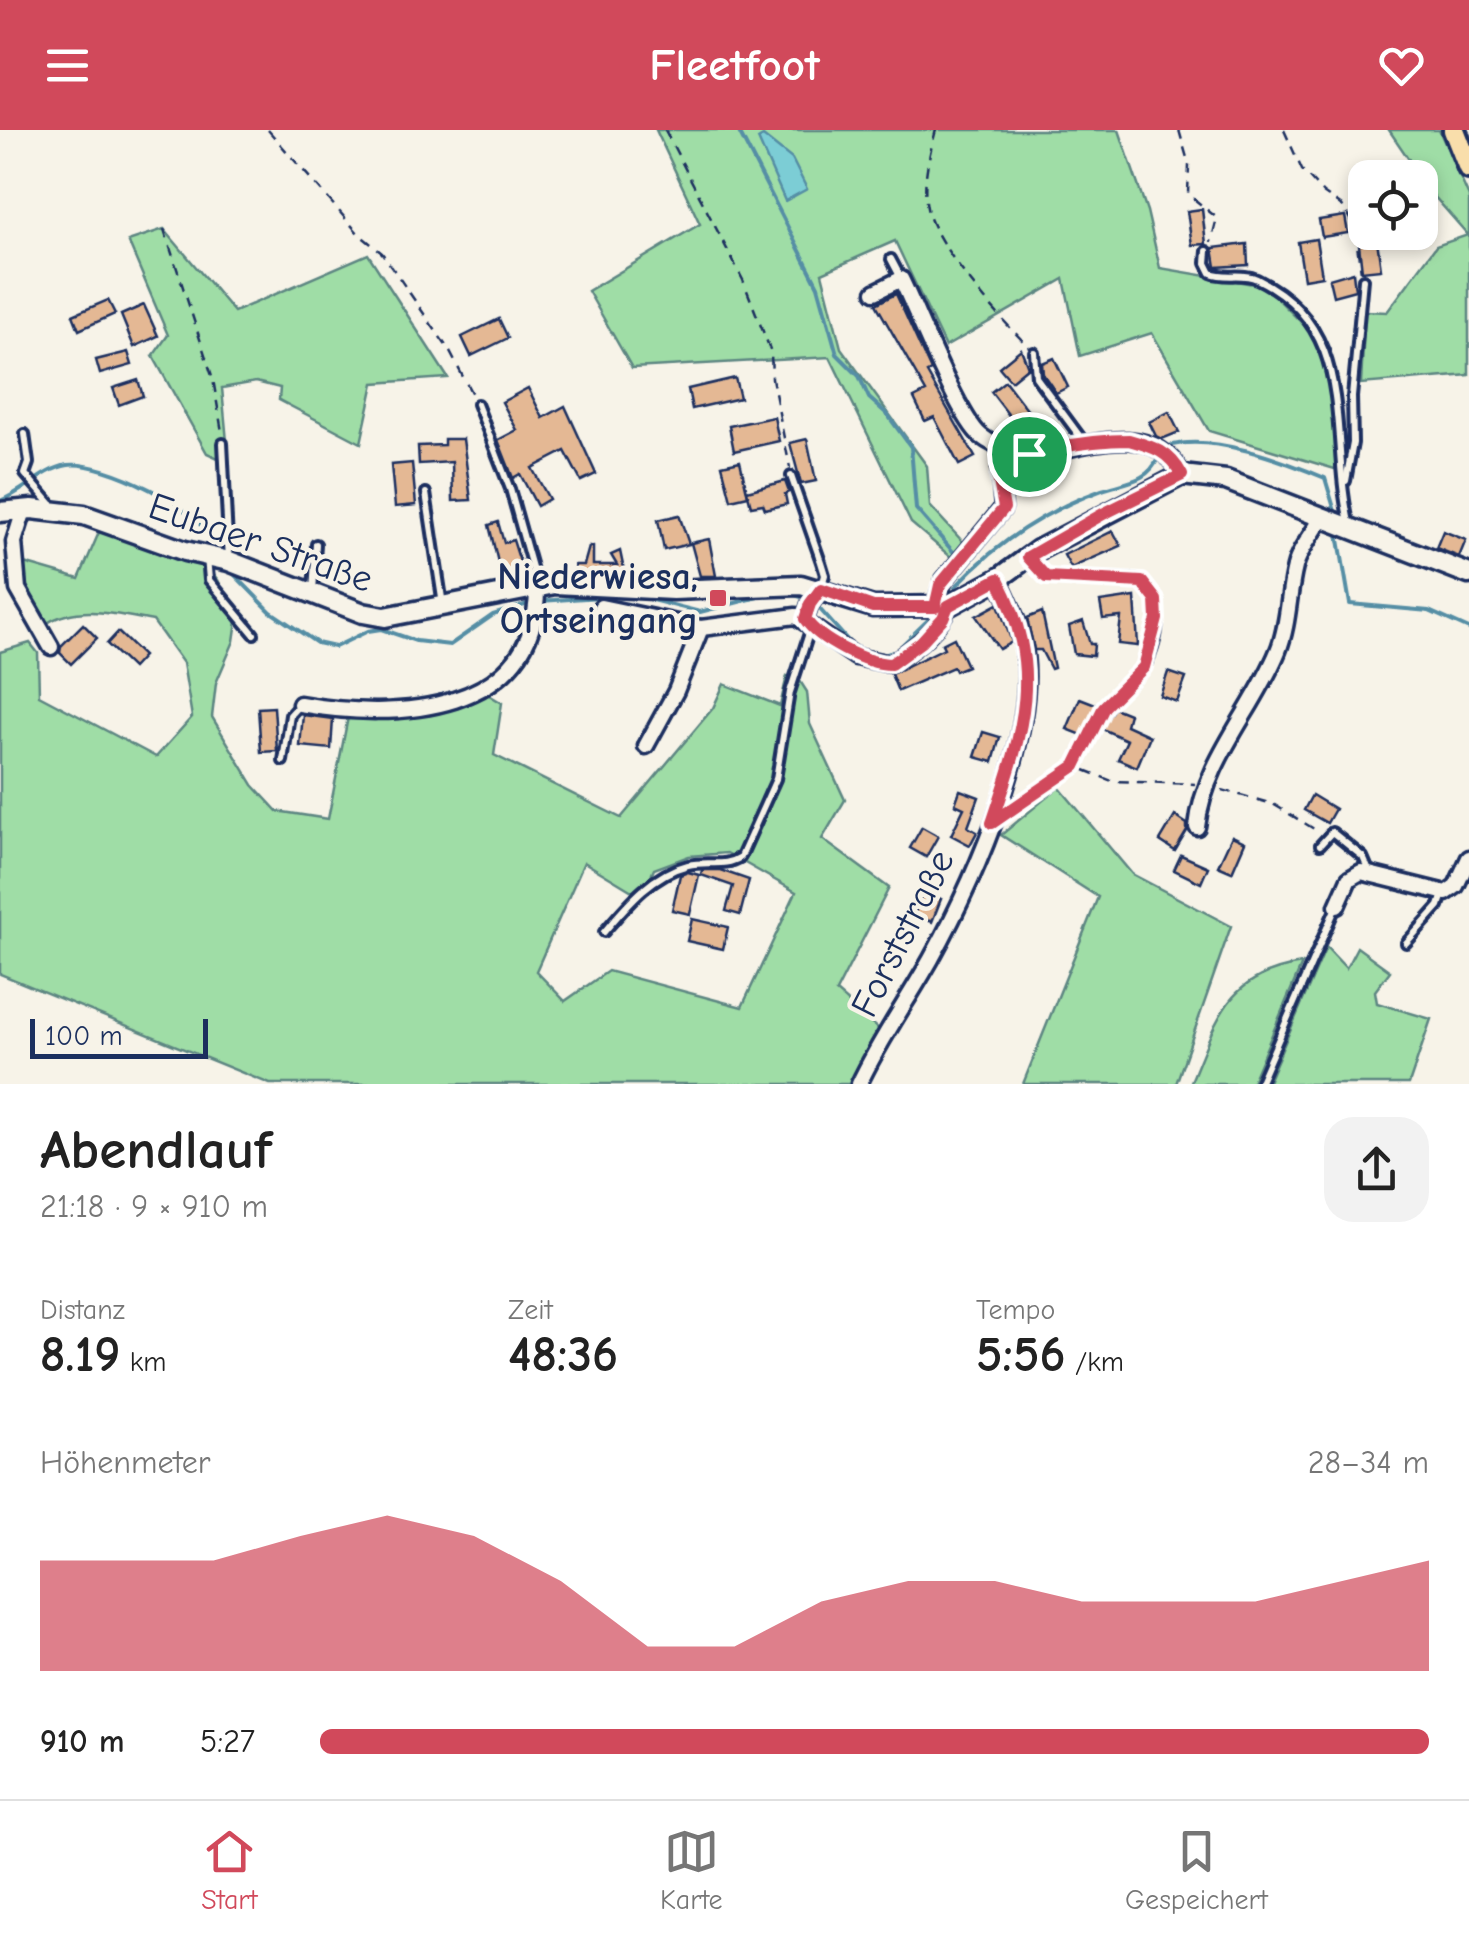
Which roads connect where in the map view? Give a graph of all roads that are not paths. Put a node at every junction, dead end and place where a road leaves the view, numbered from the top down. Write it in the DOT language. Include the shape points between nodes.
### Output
graph roads {
  1 [pos="1454,130"];
  2 [pos="1469,168"];
  3 [pos="1207,251"];
  4 [pos="892,258"];
  5 [pos="901,279"];
  6 [pos="1362,279"];
  7 [pos="875,292"];
  8 [pos="1034,352"];
  9 [pos="476,404"];
  10 [pos="25,434"];
  11 [pos="1084,442"];
  12 [pos="223,443"];
  13 [pos="1029,454"];
  14 [pos="1182,475"];
  15 [pos="791,476"];
  16 [pos="1345,484"];
  17 [pos="426,493"];
  18 [pos="24,510"];
  19 [pos="56,510"];
  20 [pos="0,512"];
  21 [pos="1337,525"];
  22 [pos="316,544"];
  23 [pos="207,556"];
  24 [pos="1028,557"];
  25 [pos="229,561"];
  26 [pos="1469,574"];
  27 [pos="998,579"];
  28 [pos="313,592"];
  29 [pos="537,597"];
  30 [pos="444,607"];
  31 [pos="601,607"];
  32 [pos="812,607"];
  33 [pos="942,607"];
  34 [pos="701,628"];
  35 [pos="254,634"];
  36 [pos="51,647"];
  37 [pos="300,704"];
  38 [pos="646,746"];
  39 [pos="283,761"];
  40 [pos="1075,766"];
  41 [pos="1197,826"];
  42 [pos="1320,845"];
  43 [pos="1469,858"];
  44 [pos="1369,872"];
  45 [pos="1443,894"];
  46 [pos="1337,906"];
  47 [pos="604,932"];
  48 [pos="1406,943"];
  49 [pos="859,1084"];
  50 [pos="1258,1084"];
  1 -- 2 [label="main road"];
  3 -- 16 [label="lane" via="1211,273 1260,280 1318,339 1336,389"];
  4 -- 5 [label="lane"];
  5 -- 7 [label="street"];
  5 -- 13 [label="street" via="968,421 994,444"];
  6 -- 16 [label="lane"];
  8 -- 11 [label="lane" via="1036,377"];
  9 -- 29 [label="lane" via="510,489"];
  10 -- 19 [label="lane" via="25,474"];
  11 -- 13 [label="street"];
  11 -- 14 [label="street" via="1157,446"];
  12 -- 25 [label="lane"];
  13 -- 33 [label="street, Eubaer Straße" via="1000,471 1004,508 940,585"];
  14 -- 21 [label="street" via="1226,480"];
  14 -- 24 [label="street, Eubaer Straße"];
  15 -- 32 [label="lane" via="825,575"];
  16 -- 21 [label="lane"];
  17 -- 30 [label="lane"];
  18 -- 19 [label="street, Eubaer Straße"];
  18 -- 20 [label="street, Eubaer Straße"];
  18 -- 36 [label="street" via="14,542 18,589"];
  19 -- 23 [label="street, Eubaer Straße"];
  21 -- 26 [label="street"];
  21 -- 41 [label="street" via="1296,562 1284,636 1200,802"];
  22 -- 28 [label="lane"];
  23 -- 25 [label="street, Eubaer Straße"];
  23 -- 35 [label="lane" via="208,580"];
  24 -- 27 [label="street, Eubaer Straße"];
  24 -- 40 [label="lane" via="1046,577 1135,580 1156,600 1144,667 1104,707"];
  25 -- 28 [label="street, Eubaer Straße"];
  27 -- 33 [label="street, Eubaer Straße"];
  27 -- 49 [label="street, Forststraße" via="1024,644 1025,717 992,823 934,954"];
  28 -- 30 [label="street, Eubaer Straße" via="385,617"];
  29 -- 30 [label="street, Eubaer Straße"];
  29 -- 32 [label="street, Eubaer Straße" via="800,585"];
  29 -- 37 [label="street" via="529,635 509,669 459,699 375,713"];
  31 -- 34 [label="street, Eubaer Straße"];
  32 -- 33 [label="street, Eubaer Straße"];
  32 -- 33 [label="street, Eubaer Straße" via="856,657 891,664 943,618"];
  32 -- 34 [label="street, Eubaer Straße" via="796,616"];
  32 -- 47 [label="lane" via="776,779 741,857 730,864 687,865 663,876 637,893"];
  34 -- 38 [label="street"];
  37 -- 39 [label="lane" via="290,715"];
  42 -- 44 [label="lane" via="1332,832 1363,857"];
  43 -- 45 [label="street" via="1456,886"];
  44 -- 45 [label="street"];
  44 -- 46 [label="street" via="1349,880"];
  45 -- 48 [label="lane"];
  46 -- 50 [label="lane"];
}
